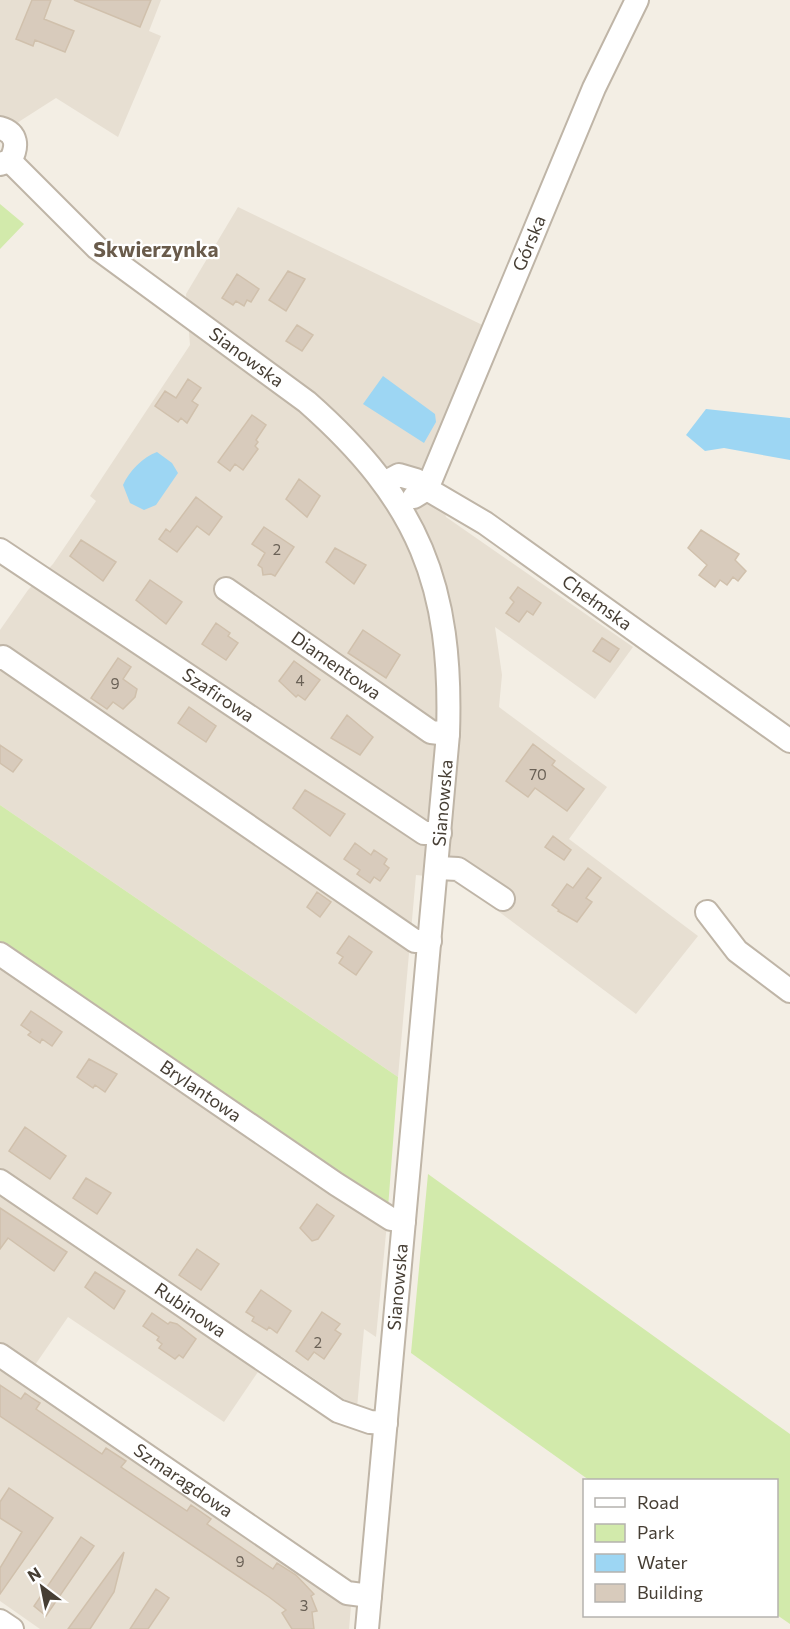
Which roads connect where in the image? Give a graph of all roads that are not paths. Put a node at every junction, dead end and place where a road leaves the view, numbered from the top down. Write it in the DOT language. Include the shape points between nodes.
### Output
graph roads {
  1 [pos="637,0"];
  2 [pos="0,128"];
  3 [pos="5,162"];
  4 [pos="384,483"];
  5 [pos="427,489"];
  6 [pos="401,506"];
  7 [pos="0,550"];
  8 [pos="226,589"];
  9 [pos="2,658"];
  10 [pos="448,734"];
  11 [pos="790,741"];
  12 [pos="440,833"];
  13 [pos="438,868"];
  14 [pos="503,899"];
  15 [pos="707,912"];
  16 [pos="430,941"];
  17 [pos="0,954"];
  18 [pos="790,991"];
  19 [pos="0,1181"];
  20 [pos="404,1221"];
  21 [pos="0,1355"];
  22 [pos="386,1423"];
  23 [pos="370,1596"];
  24 [pos="0,1621"];
  25 [pos="12,1629"];
  26 [pos="367,1629"];
  1 -- 5 [label="street, Górska" via="594,88"];
  2 -- 3 [label="street" via="15,138 16,150"];
  3 -- 4 [label="street, Sianowska" via="97,248 307,402 353,444"];
  4 -- 5 [label="street, Chełmska" via="399,476 416,480"];
  4 -- 6 [label="street, Sianowska"];
  5 -- 6 [label="street"];
  5 -- 11 [label="street, Chełmska" via="485,523"];
  6 -- 10 [label="street, Sianowska" via="437,589 450,692"];
  7 -- 12 [label="street, Szafirowa" via="424,832"];
  8 -- 10 [label="street, Diamentowa" via="431,732"];
  9 -- 16 [label="street" via="416,941"];
  10 -- 12 [label="street, Sianowska"];
  12 -- 13 [label="street, Sianowska"];
  13 -- 14 [label="street" via="458,869"];
  13 -- 16 [label="street, Sianowska"];
  15 -- 18 [label="street" via="737,951"];
  16 -- 20 [label="street, Sianowska"];
  17 -- 20 [label="street, Brylantowa" via="336,1184 391,1219"];
  19 -- 22 [label="street, Rubinowa" via="338,1411"];
  20 -- 22 [label="street, Sianowska"];
  21 -- 23 [label="street, Szmaragdowa" via="347,1593"];
  22 -- 23 [label="street, Sianowska"];
  23 -- 26 [label="street, Sianowska"];
  24 -- 25 [label="street"];
}
